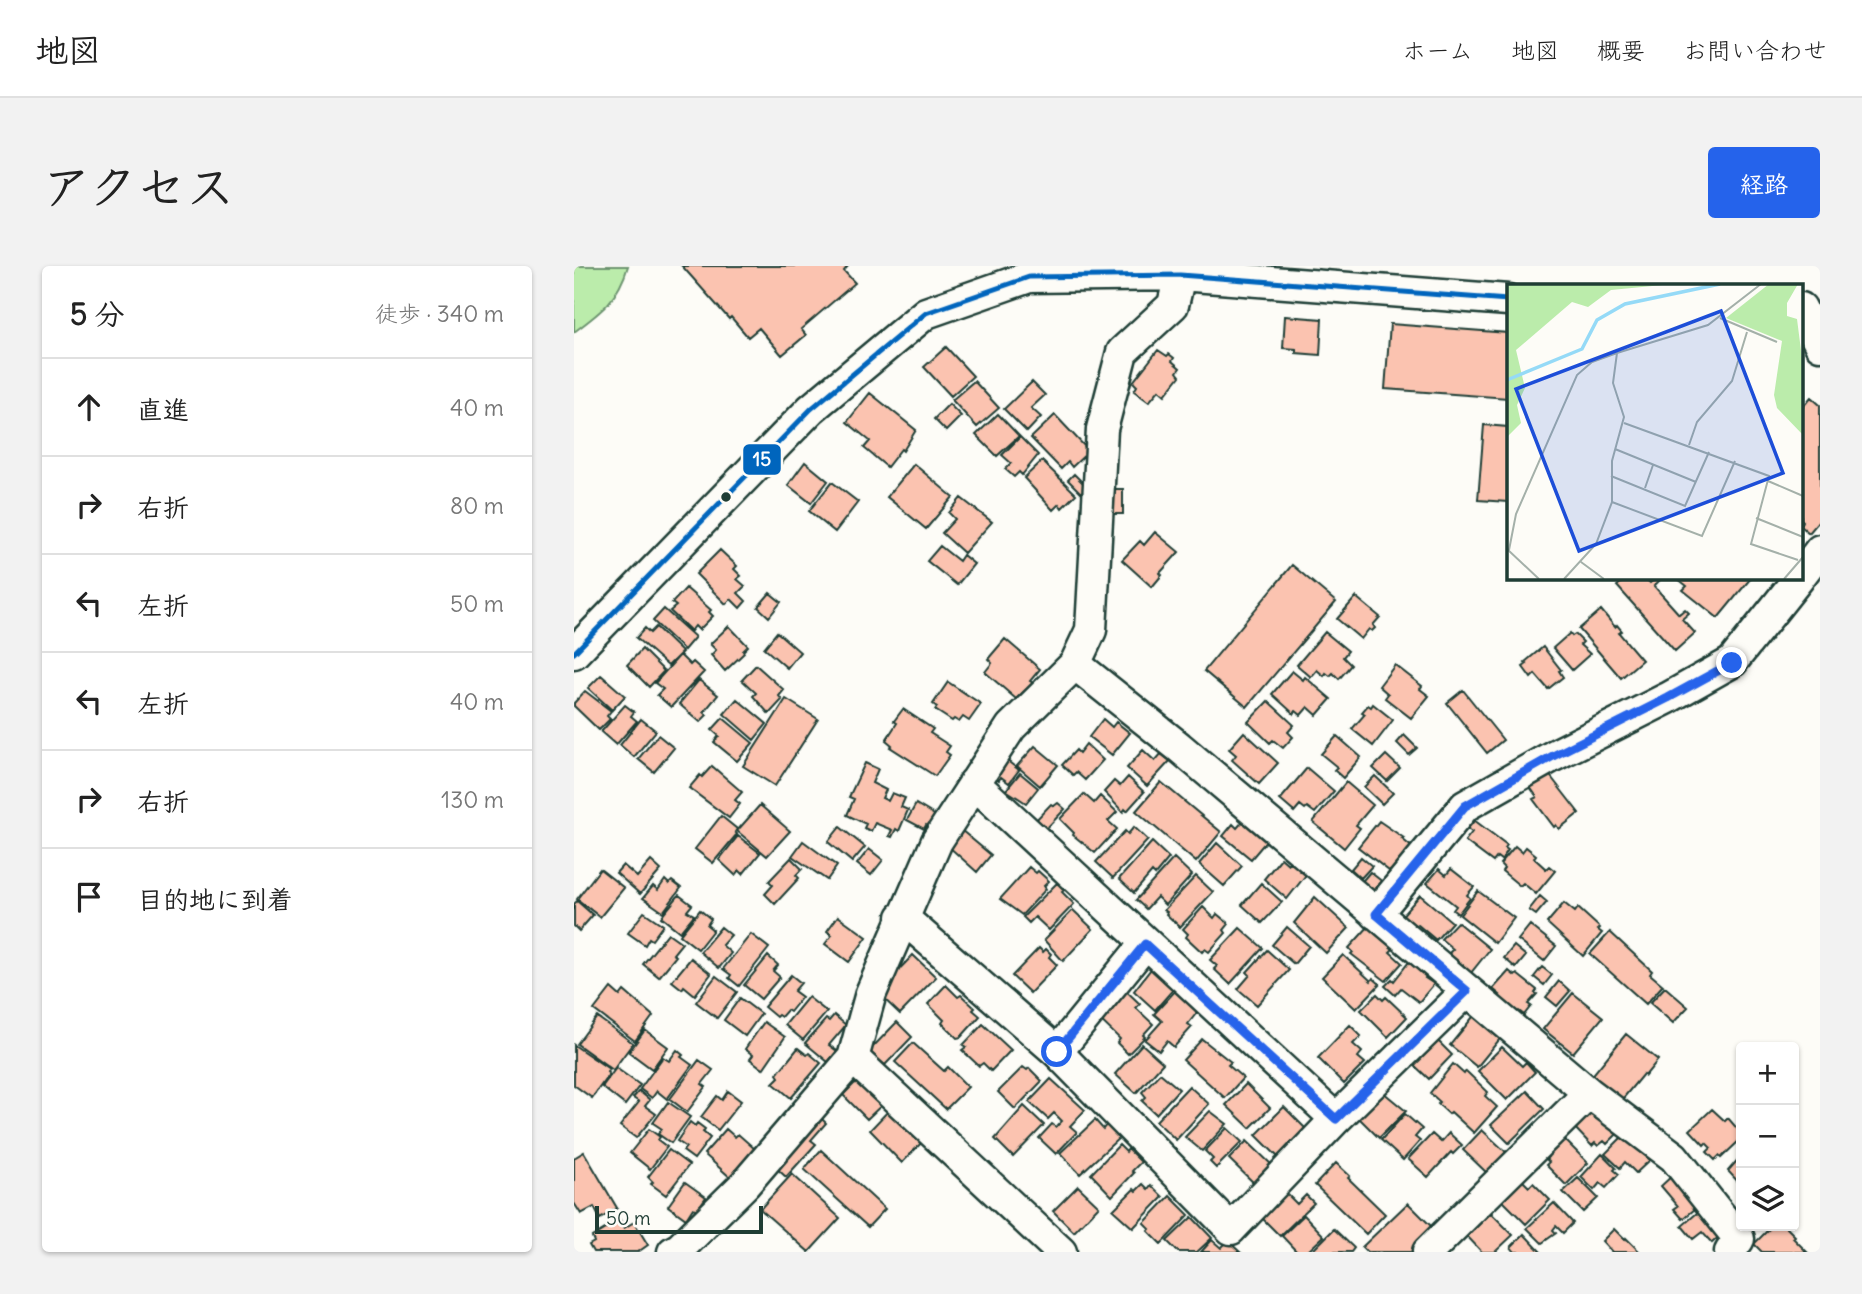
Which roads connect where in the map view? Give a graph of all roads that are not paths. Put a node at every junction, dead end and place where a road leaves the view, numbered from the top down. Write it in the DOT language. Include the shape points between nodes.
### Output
graph roads {
  1 [pos="1181,275"];
  2 [pos="1820,293"];
  3 [pos="1802,299"];
  4 [pos="1507,300"];
  5 [pos="1802,310"];
  6 [pos="1820,345"];
  7 [pos="1820,550"];
  8 [pos="1802,573"];
  9 [pos="1798,579"];
  10 [pos="574,653"];
  11 [pos="1075,664"];
  12 [pos="974,783"];
  13 [pos="1376,914"];
  14 [pos="902,918"];
  15 [pos="1145,944"];
  16 [pos="1467,991"];
  17 [pos="1057,1052"];
  18 [pos="853,1058"];
  19 [pos="1589,1093"];
  20 [pos="1336,1119"];
  21 [pos="673,1252"];
  22 [pos="1061,1252"];
  23 [pos="1428,1252"];
  24 [pos="1730,1252"];
  1 -- 4 [label="street"];
  1 -- 10 [label="street" via="1029,277 926,313 811,409"];
  1 -- 11 [label="street" via="1173,305 1122,352 1102,429 1091,630"];
  2 -- 3 [label="street"];
  5 -- 6 [label="street"];
  7 -- 8 [label="street"];
  9 -- 13 [label="street" via="1732,663 1465,806"];
  11 -- 12 [label="street" via="1011,727"];
  11 -- 13 [label="street"];
  12 -- 14 [label="street" via="937,841"];
  12 -- 15 [label="street"];
  13 -- 16 [label="street"];
  14 -- 17 [label="street"];
  14 -- 18 [label="street" via="871,993"];
  15 -- 17 [label="street"];
  15 -- 20 [label="street"];
  16 -- 19 [label="street"];
  16 -- 20 [label="street"];
  17 -- 20 [label="street" via="1231,1229"];
  18 -- 21 [label="street" via="744,1184"];
  18 -- 22 [label="street"];
  19 -- 23 [label="street"];
  19 -- 24 [label="street" via="1674,1157 1739,1240"];
}
